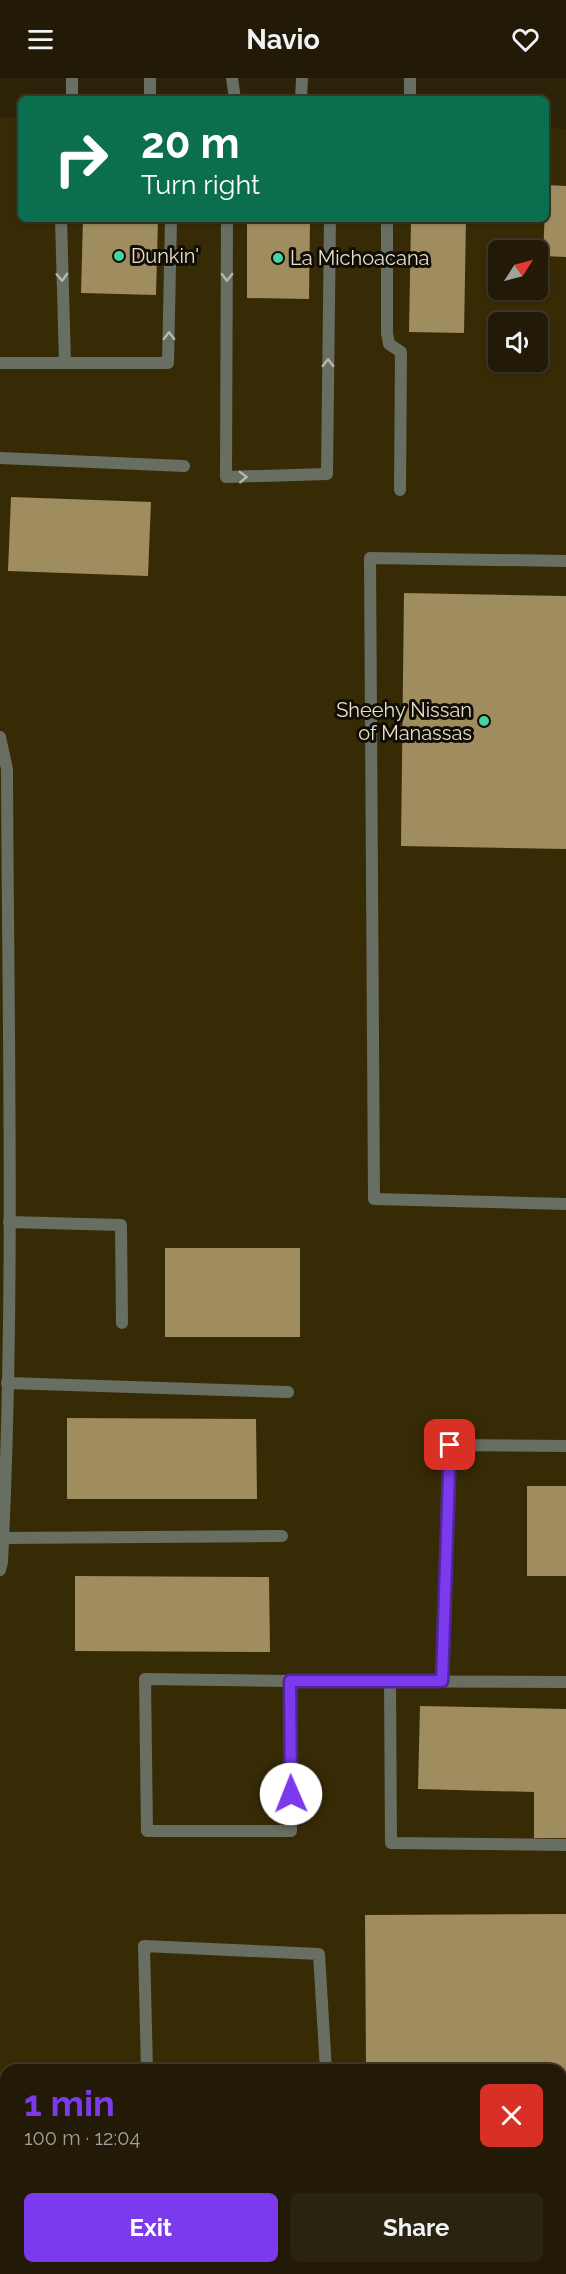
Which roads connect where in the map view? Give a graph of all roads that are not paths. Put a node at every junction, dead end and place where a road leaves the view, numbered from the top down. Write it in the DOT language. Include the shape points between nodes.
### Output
graph roads {
  1 [pos="72,78"];
  2 [pos="150,78"];
  3 [pos="232,78"];
  4 [pos="302,78"];
  5 [pos="410,78"];
  6 [pos="72,96"];
  7 [pos="150,96"];
  8 [pos="235,96"];
  9 [pos="301,96"];
  10 [pos="410,96"];
  11 [pos="61,222"];
  12 [pos="171,222"];
  13 [pos="227,222"];
  14 [pos="330,222"];
  15 [pos="387,222"];
  16 [pos="0,363"];
  17 [pos="65,363"];
  18 [pos="0,458"];
  19 [pos="184,466"];
  20 [pos="400,490"];
  21 [pos="566,561"];
  22 [pos="0,737"];
  23 [pos="2,758"];
  24 [pos="4,919"];
  25 [pos="4,1058"];
  26 [pos="566,1204"];
  27 [pos="9,1222"];
  28 [pos="4,1301"];
  29 [pos="122,1323"];
  30 [pos="8,1383"];
  31 [pos="288,1392"];
  32 [pos="566,1446"];
  33 [pos="282,1536"];
  34 [pos="4,1538"];
  35 [pos="0,1570"];
  36 [pos="290,1681"];
  37 [pos="390,1681"];
  38 [pos="442,1681"];
  39 [pos="566,1682"];
  40 [pos="566,1845"];
  41 [pos="147,2064"];
  42 [pos="326,2064"];
  1 -- 6 [label="lane"];
  2 -- 7 [label="lane"];
  3 -- 8 [label="lane"];
  4 -- 9 [label="lane"];
  5 -- 10 [label="lane"];
  11 -- 17 [label="lane, one-way"];
  17 -- 12 [label="lane, one-way" via="168,363"];
  13 -- 14 [label="lane, one-way" via="226,477 327,474"];
  15 -- 20 [label="lane" via="387,333 389,344 401,352"];
  16 -- 17 [label="lane"];
  18 -- 19 [label="lane"];
  21 -- 26 [label="lane" via="370,558 374,1199"];
  22 -- 23 [label="lane"];
  23 -- 24 [label="lane" via="7,769"];
  24 -- 25 [label="lane"];
  25 -- 27 [label="lane"];
  27 -- 28 [label="lane"];
  27 -- 29 [label="lane" via="121,1225"];
  28 -- 30 [label="lane"];
  30 -- 31 [label="lane"];
  30 -- 34 [label="lane"];
  32 -- 38 [label="lane" via="450,1445"];
  33 -- 34 [label="lane"];
  34 -- 35 [label="lane"];
  36 -- 36 [label="lane" via="145,1679 147,1830 291,1831"];
  36 -- 37 [label="lane"];
  37 -- 38 [label="lane"];
  37 -- 40 [label="lane" via="391,1843"];
  38 -- 39 [label="lane"];
  41 -- 42 [label="lane" via="144,1946 319,1954"];
}
